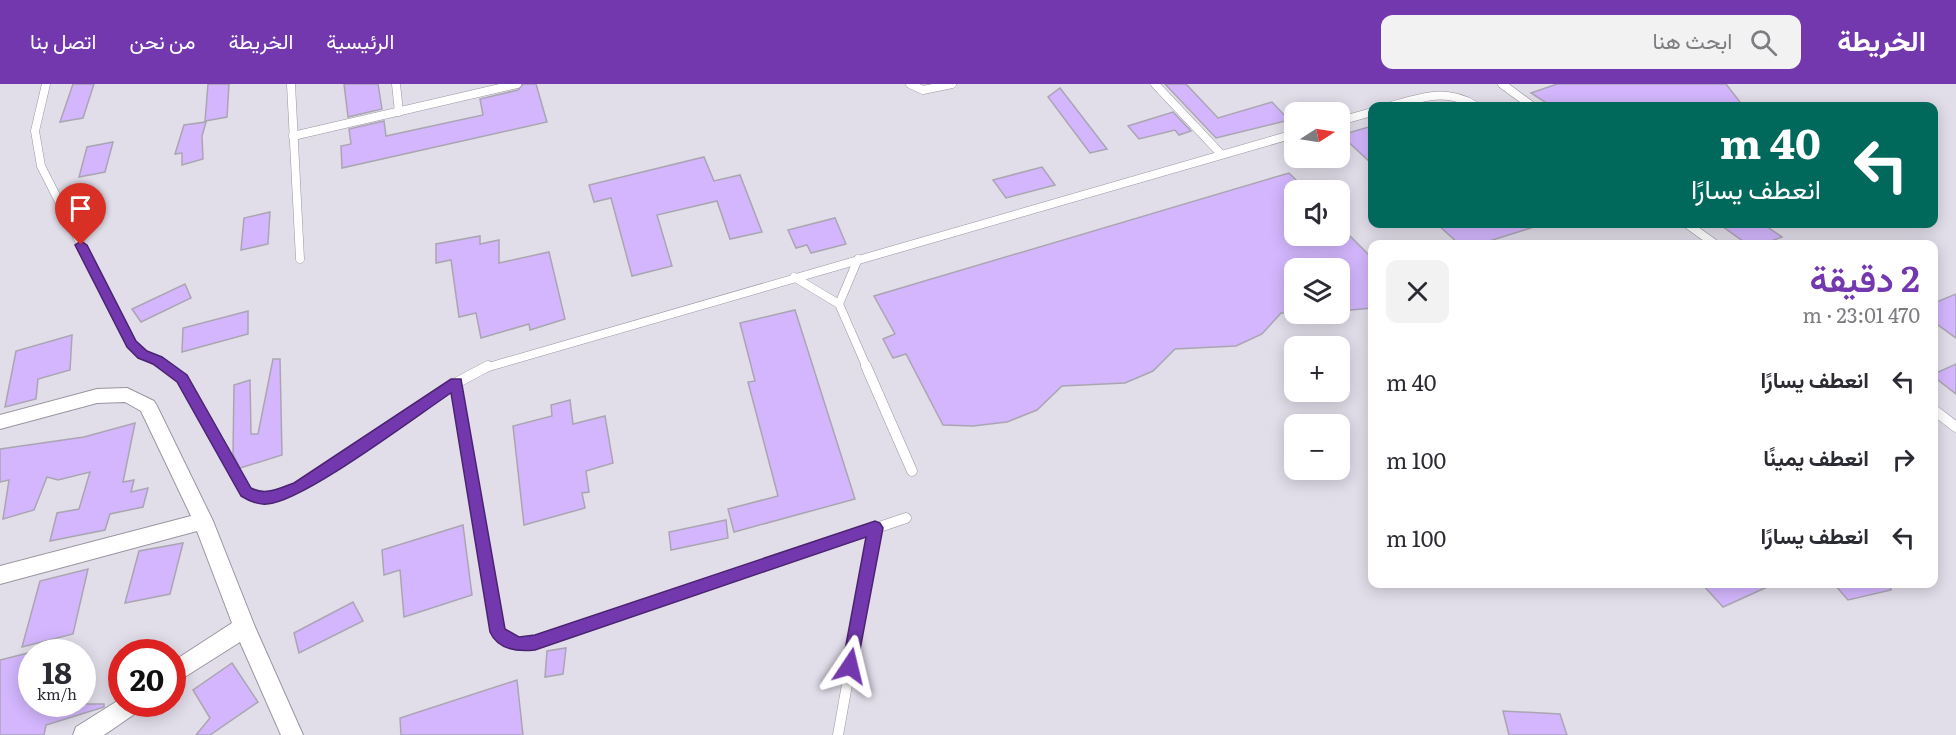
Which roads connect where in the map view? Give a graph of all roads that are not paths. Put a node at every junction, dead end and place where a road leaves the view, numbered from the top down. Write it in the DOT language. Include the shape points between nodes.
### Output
graph roads {
  1 [pos="46,84"];
  2 [pos="291,84"];
  3 [pos="396,84"];
  4 [pos="517,84"];
  5 [pos="910,84"];
  6 [pos="952,84"];
  7 [pos="1155,84"];
  8 [pos="1502,84"];
  9 [pos="484,88"];
  10 [pos="1407,102"];
  11 [pos="1471,102"];
  12 [pos="1527,102"];
  13 [pos="399,112"];
  14 [pos="1368,113"];
  15 [pos="1350,118"];
  16 [pos="293,136"];
  17 [pos="1284,137"];
  18 [pos="1221,154"];
  19 [pos="1693,228"];
  20 [pos="1709,240"];
  21 [pos="300,259"];
  22 [pos="858,259"];
  23 [pos="794,278"];
  24 [pos="839,304"];
  25 [pos="456,382"];
  26 [pos="1938,413"];
  27 [pos="0,422"];
  28 [pos="1956,427"];
  29 [pos="912,471"];
  30 [pos="906,518"];
  31 [pos="203,521"];
  32 [pos="875,528"];
  33 [pos="0,575"];
  34 [pos="244,627"];
  35 [pos="186,666"];
  36 [pos="111,717"];
  37 [pos="84,735"];
  38 [pos="292,735"];
  39 [pos="838,735"];
  1 -- 25 [label="lane" via="35,131 41,166 131,344 182,378 246,492 268,498 299,487"];
  2 -- 16 [label="lane"];
  3 -- 13 [label="lane"];
  4 -- 9 [label="lane"];
  5 -- 6 [label="lane" via="923,90"];
  7 -- 18 [label="lane"];
  8 -- 12 [label="lane"];
  9 -- 13 [label="lane"];
  10 -- 11 [label="lane" via="1448,92"];
  13 -- 16 [label="lane"];
  14 -- 15 [label="lane"];
  16 -- 21 [label="lane"];
  17 -- 18 [label="lane"];
  18 -- 22 [label="lane"];
  19 -- 20 [label="lane"];
  22 -- 23 [label="lane"];
  22 -- 24 [label="lane"];
  23 -- 24 [label="lane"];
  23 -- 25 [label="lane" via="508,360"];
  24 -- 29 [label="lane"];
  25 -- 32 [label="lane" via="498,632 507,640 535,643"];
  26 -- 28 [label="lane"];
  27 -- 31 [label="street" via="97,396 127,395 148,406"];
  30 -- 32 [label="lane"];
  31 -- 33 [label="street"];
  31 -- 34 [label="street"];
  32 -- 39 [label="lane"];
  34 -- 35 [label="street"];
  34 -- 38 [label="street"];
  36 -- 37 [label="street"];
}
